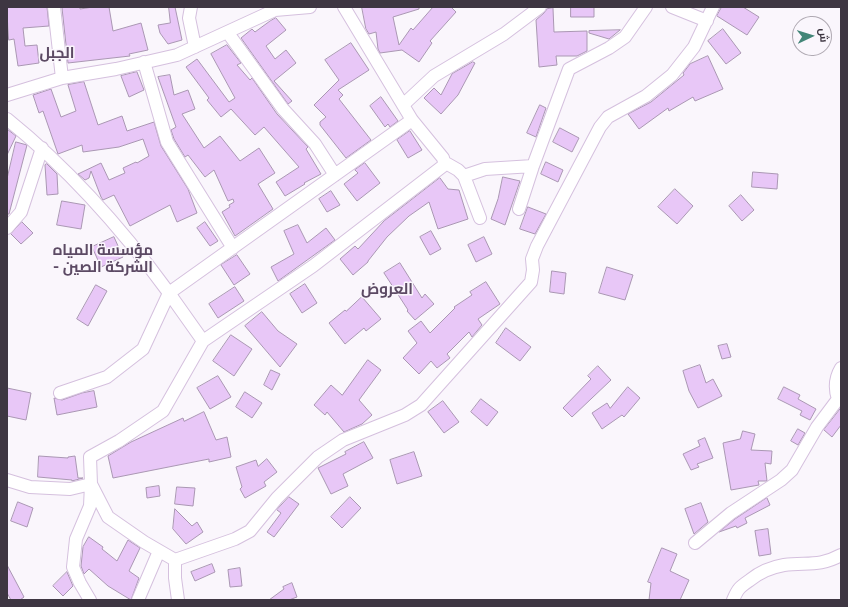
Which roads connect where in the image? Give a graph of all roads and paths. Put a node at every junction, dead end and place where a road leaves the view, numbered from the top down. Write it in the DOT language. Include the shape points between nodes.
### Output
graph roads {
  1 [pos="54,7"];
  2 [pos="191,7"];
  3 [pos="310,7"];
  4 [pos="344,7"];
  5 [pos="540,7"];
  6 [pos="646,7"];
  7 [pos="672,7"];
  8 [pos="713,7"];
  9 [pos="274,9"];
  10 [pos="707,21"];
  11 [pos="228,32"];
  12 [pos="195,47"];
  13 [pos="144,62"];
  14 [pos="62,78"];
  15 [pos="7,95"];
  16 [pos="403,105"];
  17 [pos="7,119"];
  18 [pos="412,120"];
  19 [pos="42,148"];
  20 [pos="444,162"];
  21 [pos="532,166"];
  22 [pos="335,175"];
  23 [pos="464,176"];
  24 [pos="519,209"];
  25 [pos="480,218"];
  26 [pos="7,228"];
  27 [pos="233,248"];
  28 [pos="169,293"];
  29 [pos="204,341"];
  30 [pos="841,368"];
  31 [pos="60,393"];
  32 [pos="839,398"];
  33 [pos="7,480"];
  34 [pos="91,484"];
  35 [pos="695,543"];
  36 [pos="159,551"];
  37 [pos="841,555"];
  38 [pos="175,560"];
  39 [pos="90,600"];
  40 [pos="138,600"];
  41 [pos="178,600"];
  42 [pos="733,600"];
  1 -- 14 [label="street"];
  2 -- 12 [label="street" via="189,18"];
  3 -- 9 [label="street"];
  4 -- 16 [label="street"];
  5 -- 16 [label="street" via="504,34 434,76"];
  6 -- 21 [label="street" via="625,37 569,69"];
  7 -- 10 [label="street"];
  8 -- 10 [label="street"];
  9 -- 11 [label="street"];
  10 -- 38 [label="street" via="694,48 672,75 646,96 608,117 600,127 537,246 532,259 531,282 421,405 405,415 343,440 318,457 277,498 250,530 235,539"];
  11 -- 12 [label="street"];
  11 -- 22 [label="street" via="283,109 315,144"];
  12 -- 13 [label="street" via="177,55"];
  13 -- 14 [label="street"];
  13 -- 27 [label="street" via="167,142"];
  14 -- 15 [label="street"];
  16 -- 18 [label="street"];
  17 -- 19 [label="street"];
  18 -- 20 [label="street"];
  18 -- 22 [label="street"];
  19 -- 26 [label="street" via="21,212"];
  19 -- 28 [label="street" via="122,233"];
  20 -- 23 [label="street"];
  20 -- 29 [label="street" via="443,166 313,266"];
  21 -- 23 [label="street" via="486,169"];
  21 -- 24 [label="street"];
  22 -- 27 [label="street"];
  23 -- 25 [label="street"];
  27 -- 28 [label="street"];
  28 -- 29 [label="street"];
  28 -- 31 [label="street" via="143,349 107,377"];
  29 -- 34 [label="street" via="163,411 90,457"];
  30 -- 32 [label="street" via="836,378 835,392"];
  32 -- 35 [label="street" via="817,427 792,470 731,513"];
  33 -- 34 [label="street" via="30,487 70,489"];
  34 -- 36 [label="street" via="108,517"];
  34 -- 39 [label="street" via="90,506 76,539 73,567"];
  36 -- 38 [label="street"];
  36 -- 40 [label="street"];
  37 -- 42 [label="street" via="830,561 784,565 763,572 737,589"];
  38 -- 41 [label="street"];
}
